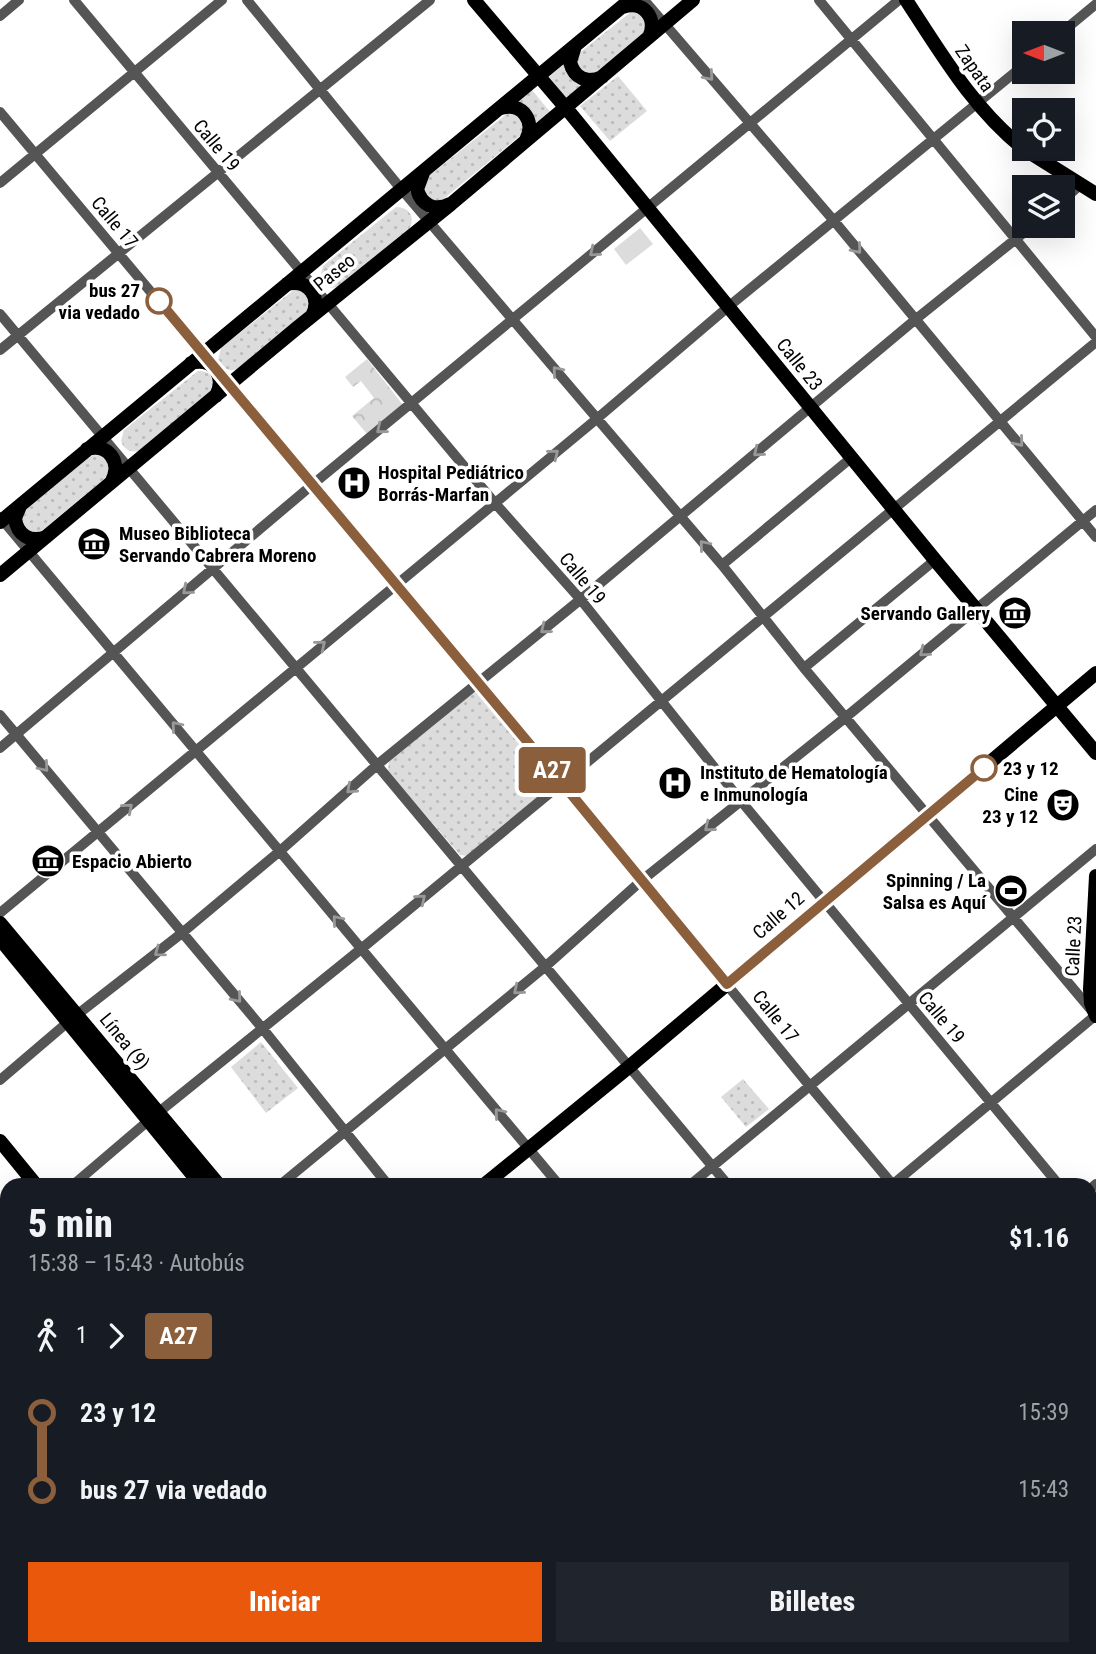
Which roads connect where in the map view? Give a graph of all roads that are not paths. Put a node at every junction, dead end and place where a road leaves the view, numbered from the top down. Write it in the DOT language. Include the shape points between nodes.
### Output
graph roads {
  1 [pos="19,0"];
  2 [pos="74,0"];
  3 [pos="222,0"];
  4 [pos="247,0"];
  5 [pos="430,0"];
  6 [pos="474,0"];
  7 [pos="693,0"];
  8 [pos="819,0"];
  9 [pos="898,0"];
  10 [pos="906,0"];
  11 [pos="647,3"];
  12 [pos="626,4"];
  13 [pos="1096,4"];
  14 [pos="680,12"];
  15 [pos="0,16"];
  16 [pos="1075,21"];
  17 [pos="664,24"];
  18 [pos="649,37"];
  19 [pos="851,39"];
  20 [pos="576,45"];
  21 [pos="134,73"];
  22 [pos="1012,75"];
  23 [pos="538,77"];
  24 [pos="603,77"];
  25 [pos="321,89"];
  26 [pos="977,105"];
  27 [pos="500,108"];
  28 [pos="565,108"];
  29 [pos="0,112"];
  30 [pos="749,122"];
  31 [pos="1012,138"];
  32 [pos="526,139"];
  33 [pos="934,140"];
  34 [pos="35,155"];
  35 [pos="1043,161"];
  36 [pos="424,172"];
  37 [pos="218,173"];
  38 [pos="0,183"];
  39 [pos="1080,185"];
  40 [pos="1075,189"];
  41 [pos="403,190"];
  42 [pos="1096,194"];
  43 [pos="391,200"];
  44 [pos="451,204"];
  45 [pos="416,205"];
  46 [pos="646,208"];
  47 [pos="835,222"];
  48 [pos="423,226"];
  49 [pos="1017,238"];
  50 [pos="1015,240"];
  51 [pos="119,253"];
  52 [pos="315,261"];
  53 [pos="302,272"];
  54 [pos="287,284"];
  55 [pos="315,287"];
  56 [pos="340,293"];
  57 [pos="328,302"];
  58 [pos="728,307"];
  59 [pos="0,314"];
  60 [pos="312,316"];
  61 [pos="916,319"];
  62 [pos="514,320"];
  63 [pos="17,336"];
  64 [pos="1096,340"];
  65 [pos="0,349"];
  66 [pos="197,359"];
  67 [pos="216,370"];
  68 [pos="229,386"];
  69 [pos="216,396"];
  70 [pos="413,404"];
  71 [pos="811,408"];
  72 [pos="597,418"];
  73 [pos="1001,421"];
  74 [pos="116,427"];
  75 [pos="102,437"];
  76 [pos="87,449"];
  77 [pos="116,453"];
  78 [pos="852,458"];
  79 [pos="134,464"];
  80 [pos="112,481"];
  81 [pos="312,485"];
  82 [pos="494,502"];
  83 [pos="20,505"];
  84 [pos="894,510"];
  85 [pos="1096,510"];
  86 [pos="680,517"];
  87 [pos="1083,521"];
  88 [pos="1,522"];
  89 [pos="50,535"];
  90 [pos="16,537"];
  91 [pos="1096,537"];
  92 [pos="29,552"];
  93 [pos="935,560"];
  94 [pos="12,565"];
  95 [pos="722,565"];
  96 [pos="212,569"];
  97 [pos="0,575"];
  98 [pos="396,584"];
  99 [pos="580,600"];
  100 [pos="976,608"];
  101 [pos="762,617"];
  102 [pos="115,652"];
  103 [pos="295,667"];
  104 [pos="804,668"];
  105 [pos="1096,673"];
  106 [pos="478,683"];
  107 [pos="660,701"];
  108 [pos="1058,705"];
  109 [pos="0,715"];
  110 [pos="846,717"];
  111 [pos="17,735"];
  112 [pos="0,748"];
  113 [pos="195,749"];
  114 [pos="1096,753"];
  115 [pos="377,765"];
  116 [pos="562,783"];
  117 [pos="741,801"];
  118 [pos="927,816"];
  119 [pos="100,832"];
  120 [pos="1096,849"];
  121 [pos="280,851"];
  122 [pos="461,865"];
  123 [pos="1096,876"];
  124 [pos="641,881"];
  125 [pos="823,901"];
  126 [pos="0,913"];
  127 [pos="1012,917"];
  128 [pos="0,923"];
  129 [pos="183,933"];
  130 [pos="0,939"];
  131 [pos="361,949"];
  132 [pos="546,966"];
  133 [pos="727,984"];
  134 [pos="908,1003"];
  135 [pos="1096,1015"];
  136 [pos="73,1018"];
  137 [pos="263,1029"];
  138 [pos="446,1050"];
  139 [pos="630,1066"];
  140 [pos="0,1080"];
  141 [pos="809,1085"];
  142 [pos="991,1103"];
  143 [pos="154,1117"];
  144 [pos="345,1132"];
  145 [pos="0,1141"];
  146 [pos="528,1148"];
  147 [pos="713,1166"];
  148 [pos="30,1178"];
  149 [pos="81,1178"];
  150 [pos="196,1178"];
  151 [pos="212,1178"];
  152 [pos="289,1178"];
  153 [pos="382,1178"];
  154 [pos="492,1178"];
  155 [pos="553,1178"];
  156 [pos="698,1178"];
  157 [pos="722,1178"];
  158 [pos="886,1178"];
  159 [pos="900,1178"];
  160 [pos="1053,1178"];
  1 -- 15 [label="street"];
  2 -- 21 [label="street, Calle 19"];
  3 -- 21 [label="street"];
  4 -- 25 [label="street"];
  5 -- 25 [label="street"];
  6 -- 23 [label="main road, Calle 23"];
  7 -- 14 [label="main road, Paseo"];
  8 -- 19 [label="street"];
  9 -- 19 [label="street"];
  10 -- 26 [label="main road, Zapata"];
  11 -- 14 [label="main road" via="656,13"];
  11 -- 17 [label="street"];
  12 -- 18 [label="main road" via="647,12 652,24"];
  12 -- 20 [label="main road, Paseo"];
  13 -- 16 [label="street"];
  14 -- 17 [label="main road, Paseo"];
  17 -- 18 [label="main road, Paseo"];
  17 -- 30 [label="street, one-way"];
  18 -- 24 [label="main road, Paseo"];
  19 -- 30 [label="street"];
  19 -- 33 [label="street"];
  20 -- 23 [label="main road, Paseo"];
  20 -- 24 [label="main road" via="570,62 574,73 591,81"];
  21 -- 34 [label="street"];
  21 -- 37 [label="street, Calle 19"];
  22 -- 26 [label="street"];
  23 -- 27 [label="main road, Paseo"];
  23 -- 28 [label="main road, Calle 23"];
  24 -- 28 [label="main road, Paseo"];
  25 -- 37 [label="street"];
  25 -- 41 [label="street"];
  26 -- 31 [label="main road, Zapata"];
  26 -- 33 [label="street"];
  27 -- 32 [label="main road" via="514,106 525,114 530,127"];
  27 -- 36 [label="main road, Paseo"];
  28 -- 32 [label="main road, Paseo"];
  28 -- 46 [label="main road, Calle 23"];
  29 -- 34 [label="street, Calle 17"];
  30 -- 46 [label="street"];
  30 -- 47 [label="street"];
  32 -- 44 [label="main road, Paseo"];
  33 -- 47 [label="street"];
  33 -- 50 [label="street"];
  34 -- 38 [label="street"];
  34 -- 51 [label="street, Calle 17"];
  35 -- 39 [label="main road, Zapata"];
  36 -- 41 [label="main road, Paseo"];
  36 -- 44 [label="main road" via="417,189 422,200 439,208"];
  37 -- 51 [label="street"];
  37 -- 53 [label="street, Calle 19"];
  39 -- 40 [label="street"];
  39 -- 42 [label="main road, Zapata"];
  41 -- 43 [label="main road, Paseo"];
  41 -- 45 [label="street"];
  43 -- 45 [label="main road" via="404,198"];
  43 -- 52 [label="main road, Paseo"];
  44 -- 48 [label="main road, Paseo"];
  45 -- 48 [label="main road"];
  46 -- 58 [label="main road, Calle 23"];
  46 -- 62 [label="street, one-way"];
  47 -- 58 [label="street"];
  47 -- 61 [label="street, one-way"];
  48 -- 56 [label="main road, Paseo"];
  48 -- 62 [label="street"];
  49 -- 50 [label="street"];
  50 -- 61 [label="street"];
  50 -- 64 [label="street"];
  51 -- 63 [label="street"];
  51 -- 66 [label="street, Calle 17"];
  52 -- 53 [label="main road, Paseo"];
  52 -- 55 [label="main road" via="310,274"];
  53 -- 54 [label="main road, Paseo"];
  53 -- 55 [label="street, Calle 19"];
  54 -- 60 [label="main road" via="300,283 312,290 316,303"];
  54 -- 66 [label="main road, Paseo"];
  55 -- 56 [label="main road" via="327,294"];
  55 -- 57 [label="street, Calle 19"];
  56 -- 57 [label="main road, Paseo"];
  57 -- 60 [label="main road, Paseo"];
  57 -- 70 [label="street, Calle 19"];
  58 -- 71 [label="main road, Calle 23"];
  58 -- 72 [label="street"];
  59 -- 63 [label="street"];
  60 -- 68 [label="main road, Paseo"];
  61 -- 71 [label="street"];
  61 -- 73 [label="street"];
  62 -- 70 [label="street"];
  72 -- 62 [label="street, one-way"];
  63 -- 65 [label="street"];
  63 -- 75 [label="street"];
  64 -- 73 [label="street"];
  66 -- 67 [label="main road"];
  66 -- 74 [label="main road, Paseo"];
  67 -- 68 [label="street, Calle 17"];
  67 -- 69 [label="main road" via="221,383"];
  68 -- 69 [label="main road, Paseo"];
  68 -- 81 [label="street, Calle 17"];
  69 -- 79 [label="main road, Paseo"];
  70 -- 81 [label="street, one-way"];
  70 -- 82 [label="street, Calle 19"];
  71 -- 78 [label="main road, Calle 23"];
  71 -- 86 [label="street, one-way"];
  82 -- 72 [label="street, one-way"];
  72 -- 86 [label="street"];
  73 -- 84 [label="street"];
  73 -- 87 [label="street, one-way"];
  74 -- 75 [label="main road, Paseo"];
  74 -- 77 [label="main road" via="111,439"];
  75 -- 76 [label="main road, Paseo"];
  75 -- 77 [label="street"];
  76 -- 80 [label="main road" via="100,448 113,456"];
  76 -- 83 [label="main road, Paseo"];
  77 -- 79 [label="main road"];
  78 -- 84 [label="main road, Calle 23"];
  78 -- 95 [label="street"];
  79 -- 80 [label="main road, Paseo"];
  79 -- 96 [label="street"];
  80 -- 89 [label="main road, Paseo"];
  81 -- 96 [label="street"];
  81 -- 98 [label="street, Calle 17"];
  82 -- 98 [label="street"];
  82 -- 99 [label="street, Calle 19"];
  83 -- 88 [label="main road, Paseo"];
  83 -- 89 [label="main road" via="15,518 21,533 37,540"];
  84 -- 93 [label="main road, Calle 23"];
  84 -- 101 [label="street"];
  85 -- 87 [label="street"];
  95 -- 86 [label="street, one-way"];
  86 -- 99 [label="street"];
  87 -- 91 [label="street"];
  87 -- 100 [label="street"];
  88 -- 90 [label="main road"];
  89 -- 92 [label="main road, Paseo"];
  90 -- 92 [label="street"];
  90 -- 94 [label="main road" via="20,554"];
  92 -- 94 [label="main road, Paseo"];
  92 -- 102 [label="street"];
  93 -- 100 [label="main road, Calle 23"];
  93 -- 104 [label="street"];
  94 -- 97 [label="main road, Paseo"];
  95 -- 101 [label="street"];
  96 -- 102 [label="street, one-way"];
  96 -- 103 [label="street"];
  103 -- 98 [label="street, one-way"];
  98 -- 106 [label="street, Calle 17"];
  99 -- 106 [label="street, one-way"];
  99 -- 107 [label="street, Calle 19"];
  100 -- 108 [label="main road, Calle 23"];
  100 -- 110 [label="street, one-way"];
  101 -- 104 [label="street"];
  101 -- 107 [label="street"];
  102 -- 111 [label="street"];
  113 -- 102 [label="street, one-way"];
  103 -- 113 [label="street"];
  103 -- 115 [label="street"];
  104 -- 110 [label="street"];
  105 -- 108 [label="main road, Calle 12"];
  106 -- 115 [label="street"];
  106 -- 116 [label="street, Calle 17"];
  107 -- 116 [label="street"];
  107 -- 117 [label="street, Calle 19"];
  108 -- 114 [label="main road, Calle 23"];
  108 -- 118 [label="main road, Calle 12"];
  109 -- 111 [label="street"];
  110 -- 117 [label="street"];
  110 -- 118 [label="street"];
  111 -- 112 [label="street"];
  111 -- 119 [label="street, one-way"];
  119 -- 113 [label="street, one-way"];
  113 -- 121 [label="street"];
  115 -- 121 [label="street, one-way"];
  115 -- 122 [label="street"];
  116 -- 122 [label="street"];
  116 -- 124 [label="street, Calle 17"];
  117 -- 124 [label="street, one-way"];
  117 -- 125 [label="street, Calle 19"];
  118 -- 125 [label="main road, Calle 12"];
  118 -- 127 [label="street"];
  119 -- 126 [label="street"];
  119 -- 129 [label="street"];
  120 -- 127 [label="street"];
  121 -- 129 [label="street"];
  131 -- 121 [label="street, one-way"];
  131 -- 122 [label="street, one-way"];
  122 -- 132 [label="street"];
  123 -- 135 [label="main road, Calle 23" via="1090,989"];
  124 -- 132 [label="street"];
  124 -- 133 [label="street, Calle 17"];
  125 -- 133 [label="main road, Calle 12"];
  125 -- 134 [label="street, Calle 19"];
  127 -- 134 [label="street"];
  127 -- 135 [label="street"];
  128 -- 136 [label="main road, Línea (9)"];
  129 -- 136 [label="street, one-way"];
  129 -- 137 [label="street, one-way"];
  130 -- 136 [label="main road, Línea (9)"];
  131 -- 137 [label="street"];
  131 -- 138 [label="street"];
  132 -- 138 [label="street, one-way"];
  132 -- 139 [label="street"];
  133 -- 139 [label="main road, Calle 12"];
  133 -- 141 [label="street, Calle 17"];
  134 -- 141 [label="street"];
  134 -- 142 [label="street, Calle 19"];
  135 -- 142 [label="street"];
  136 -- 140 [label="street"];
  136 -- 143 [label="main road, Línea (9)"];
  137 -- 143 [label="street"];
  137 -- 144 [label="street"];
  138 -- 144 [label="street"];
  146 -- 138 [label="street, one-way"];
  139 -- 146 [label="main road, Calle 12"];
  139 -- 147 [label="street"];
  141 -- 147 [label="street"];
  141 -- 158 [label="street, Calle 17"];
  142 -- 159 [label="street"];
  142 -- 160 [label="street, Calle 19"];
  143 -- 149 [label="street"];
  143 -- 150 [label="main road, Línea (9)"];
  143 -- 151 [label="main road, Línea (9)"];
  144 -- 152 [label="street"];
  144 -- 153 [label="street"];
  145 -- 148 [label="main road"];
  146 -- 154 [label="main road, Calle 12"];
  146 -- 155 [label="street"];
  147 -- 156 [label="street"];
  147 -- 157 [label="street"];
}
